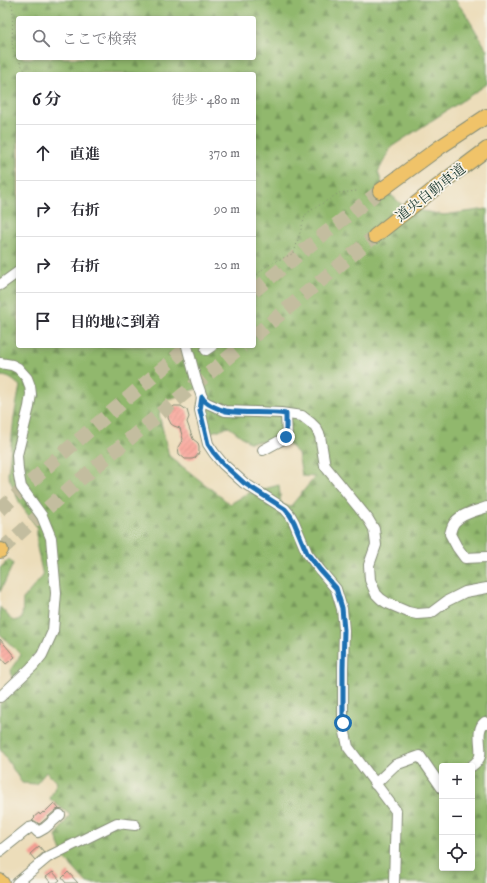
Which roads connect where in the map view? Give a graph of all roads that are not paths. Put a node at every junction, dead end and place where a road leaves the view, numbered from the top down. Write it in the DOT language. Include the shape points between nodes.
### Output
graph roads {
  1 [pos="487,116"];
  2 [pos="487,149"];
  3 [pos="380,191"];
  4 [pos="375,236"];
  5 [pos="16,273"];
  6 [pos="0,285"];
  7 [pos="188,348"];
  8 [pos="0,363"];
  9 [pos="202,397"];
  10 [pos="286,414"];
  11 [pos="263,450"];
  12 [pos="487,507"];
  13 [pos="487,557"];
  14 [pos="487,588"];
  15 [pos="0,697"];
  16 [pos="487,723"];
  17 [pos="475,764"];
  18 [pos="375,784"];
  19 [pos="439,784"];
  20 [pos="60,815"];
  21 [pos="135,826"];
  22 [pos="0,851"];
  23 [pos="0,880"];
  24 [pos="3,883"];
  25 [pos="17,883"];
  26 [pos="394,883"];
  1 -- 3 [label="highway"];
  2 -- 4 [label="highway, 道央自動車道"];
  5 -- 6 [label="street"];
  7 -- 9 [label="street"];
  8 -- 15 [label="street" via="18,368 30,386 29,407 17,455 18,470 21,487 42,516 51,538 56,593 53,631 42,655"];
  9 -- 10 [label="street" via="207,403 225,411"];
  9 -- 18 [label="street" via="200,410 208,444 214,453 244,483 285,509 294,522 307,553 336,588 344,623 343,723 348,747"];
  10 -- 11 [label="street" via="286,437"];
  10 -- 14 [label="street" via="302,416 316,428 320,436 325,466 374,529 376,545 369,564 370,580 381,599 408,612 431,613 465,592"];
  12 -- 13 [label="street" via="460,517 450,534 466,558"];
  16 -- 17 [label="street" via="481,725 480,757"];
  18 -- 19 [label="street" via="395,765 420,756"];
  18 -- 26 [label="street" via="396,811"];
  20 -- 22 [label="street" via="38,832 33,827 29,828"];
  21 -- 25 [label="street" via="117,823 48,857"];
  23 -- 24 [label="main road"];
}
